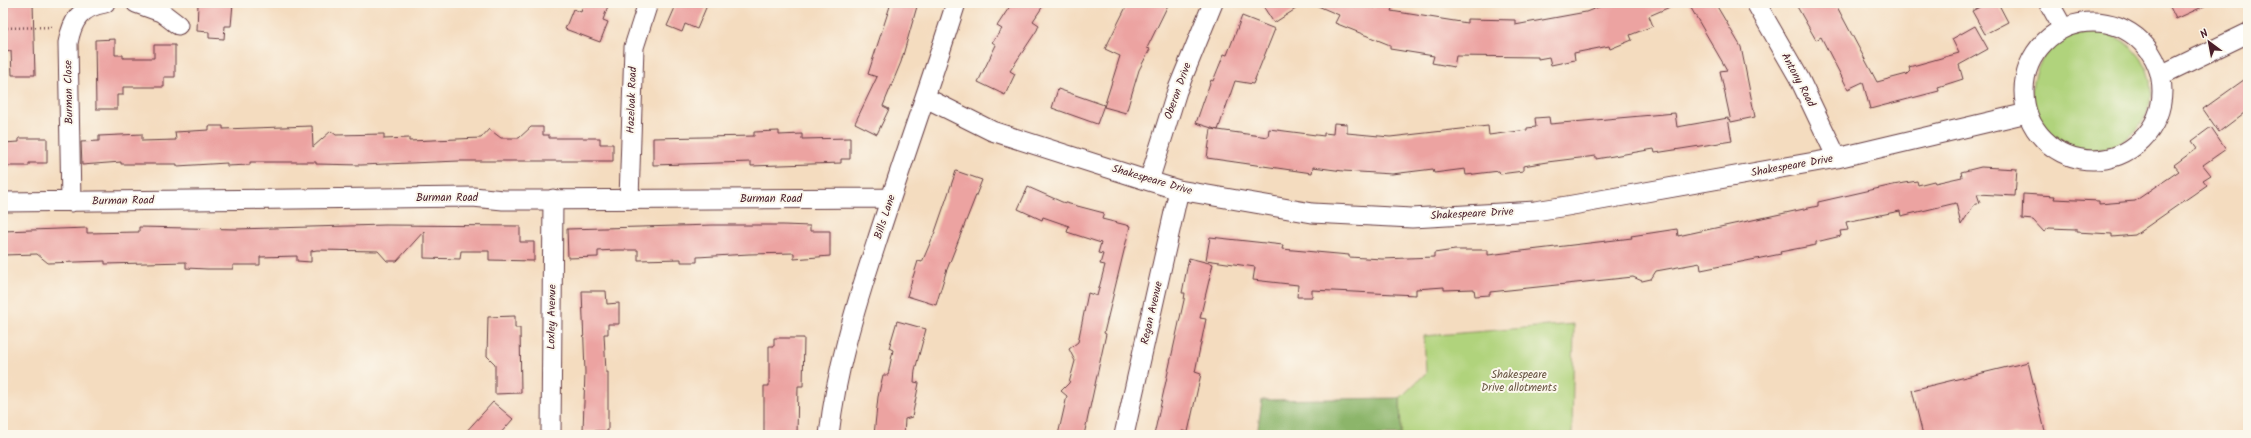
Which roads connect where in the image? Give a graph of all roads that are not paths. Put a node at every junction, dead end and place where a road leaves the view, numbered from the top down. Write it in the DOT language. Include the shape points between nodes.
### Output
graph roads {
  1 [pos="104,3"];
  2 [pos="136,3"];
  3 [pos="648,3"];
  4 [pos="956,3"];
  5 [pos="1213,3"];
  6 [pos="1756,3"];
  7 [pos="2049,3"];
  8 [pos="164,8"];
  9 [pos="178,25"];
  10 [pos="2063,28"];
  11 [pos="2248,33"];
  12 [pos="2160,75"];
  13 [pos="926,98"];
  14 [pos="2027,114"];
  15 [pos="1837,158"];
  16 [pos="1149,181"];
  17 [pos="1180,190"];
  18 [pos="891,198"];
  19 [pos="553,199"];
  20 [pos="629,199"];
  21 [pos="3,202"];
  22 [pos="71,202"];
  23 [pos="551,435"];
  24 [pos="830,435"];
  25 [pos="1124,435"];
  1 -- 22 [label="street, Burman Close" via="78,15 71,26 68,43"];
  2 -- 8 [label="street"];
  3 -- 20 [label="street, Hazeloak Road" via="634,47"];
  4 -- 13 [label="street, Bills Lane"];
  5 -- 16 [label="street, Oberon Drive" via="1177,91"];
  6 -- 15 [label="street, Antony Road" via="1799,78"];
  7 -- 10 [label="street"];
  8 -- 9 [label="street"];
  10 -- 12 [label="street" via="2083,22 2104,22 2123,28 2140,40 2149,51"];
  10 -- 14 [label="street" via="2046,39 2033,55 2025,74 2023,94"];
  11 -- 12 [label="street"];
  12 -- 14 [label="street" via="2162,94 2159,113 2150,130 2137,144 2102,160 2083,160 2065,155 2048,145 2036,131"];
  13 -- 16 [label="street, Shakespeare Drive" via="992,131"];
  13 -- 18 [label="street, Bills Lane"];
  14 -- 15 [label="street, Shakespeare Drive"];
  15 -- 17 [label="street, Shakespeare Drive" via="1535,211 1412,218 1312,213"];
  16 -- 17 [label="street, Shakespeare Drive"];
  17 -- 25 [label="street, Regan Avenue"];
  18 -- 20 [label="street, Burman Road"];
  18 -- 24 [label="street, Bills Lane" via="859,298 842,362 832,409"];
  19 -- 20 [label="street, Burman Road"];
  19 -- 22 [label="street, Burman Road" via="503,200 473,197"];
  19 -- 23 [label="street, Loxley Avenue"];
  21 -- 22 [label="street, Burman Road"];
}
